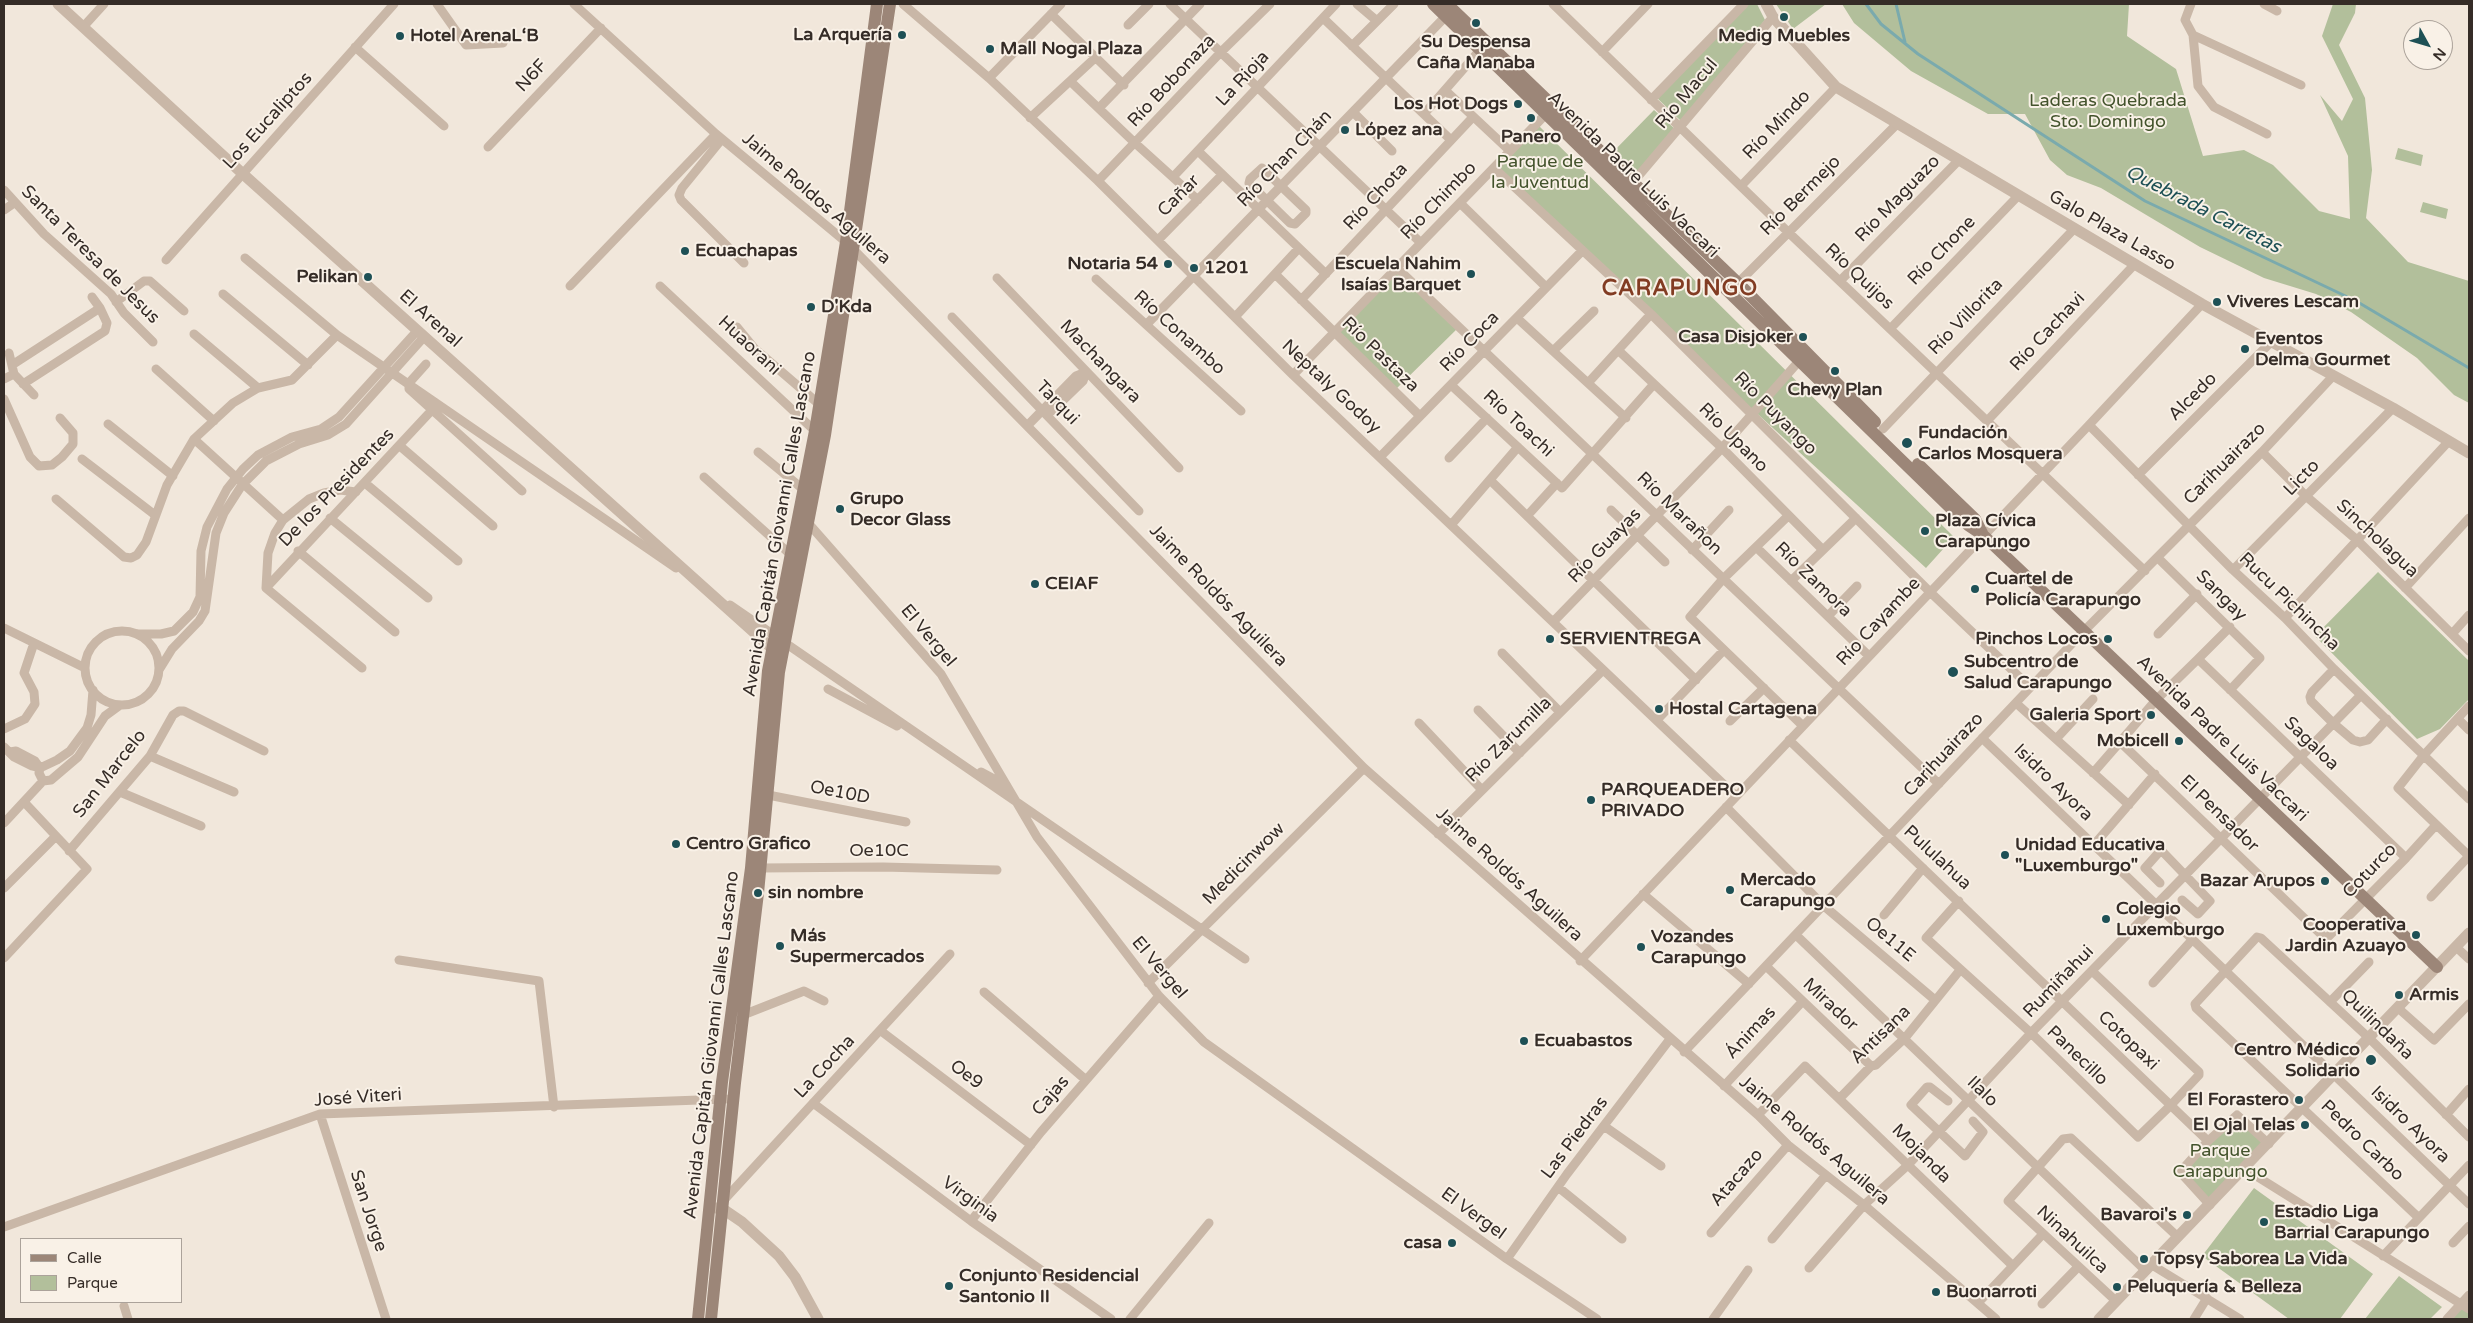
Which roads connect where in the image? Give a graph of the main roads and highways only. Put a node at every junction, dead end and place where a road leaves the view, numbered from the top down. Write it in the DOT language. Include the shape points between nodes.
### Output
graph roads {
  1 [pos="878,4"];
  2 [pos="890,4"];
  3 [pos="1433,4"];
  4 [pos="1446,10"];
  5 [pos="1629,187"];
  6 [pos="850,246"];
  7 [pos="1734,287"];
  8 [pos="1983,535"];
  9 [pos="776,652"];
  10 [pos="2437,967"];
  11 [pos="727,1099"];
  12 [pos="696,1317"];
  13 [pos="711,1319"];
  1 -- 6 [label="main road, Avenida Capitán Giovanni Calles Lascano"];
  2 -- 6 [label="main road, Avenida Capitán Giovanni Calles Lascano"];
  3 -- 4 [label="main road, Avenida Padre Luis Vaccari"];
  4 -- 5 [label="main road, Avenida Padre Luis Vaccari"];
  4 -- 5 [label="main road, Avenida Padre Luis Vaccari" via="1480,50 1545,115"];
  5 -- 7 [label="main road, Avenida Padre Luis Vaccari"];
  6 -- 9 [label="main road, Avenida Capitán Giovanni Calles Lascano"];
  6 -- 9 [label="main road, Avenida Capitán Giovanni Calles Lascano" via="809,524"];
  7 -- 8 [label="main road, Avenida Padre Luis Vaccari" via="1800,360"];
  7 -- 8 [label="main road, Avenida Padre Luis Vaccari" via="1975,519"];
  8 -- 10 [label="main road, Avenida Padre Luis Vaccari" via="2084,631 2152,704 2259,799"];
  9 -- 11 [label="main road, Avenida Capitán Giovanni Calles Lascano"];
  9 -- 11 [label="main road, Avenida Capitán Giovanni Calles Lascano" via="761,868 743,1015"];
  11 -- 12 [label="main road, Avenida Capitán Giovanni Calles Lascano" via="709,1207"];
  11 -- 13 [label="main road, Avenida Capitán Giovanni Calles Lascano" via="723,1205"];
}
